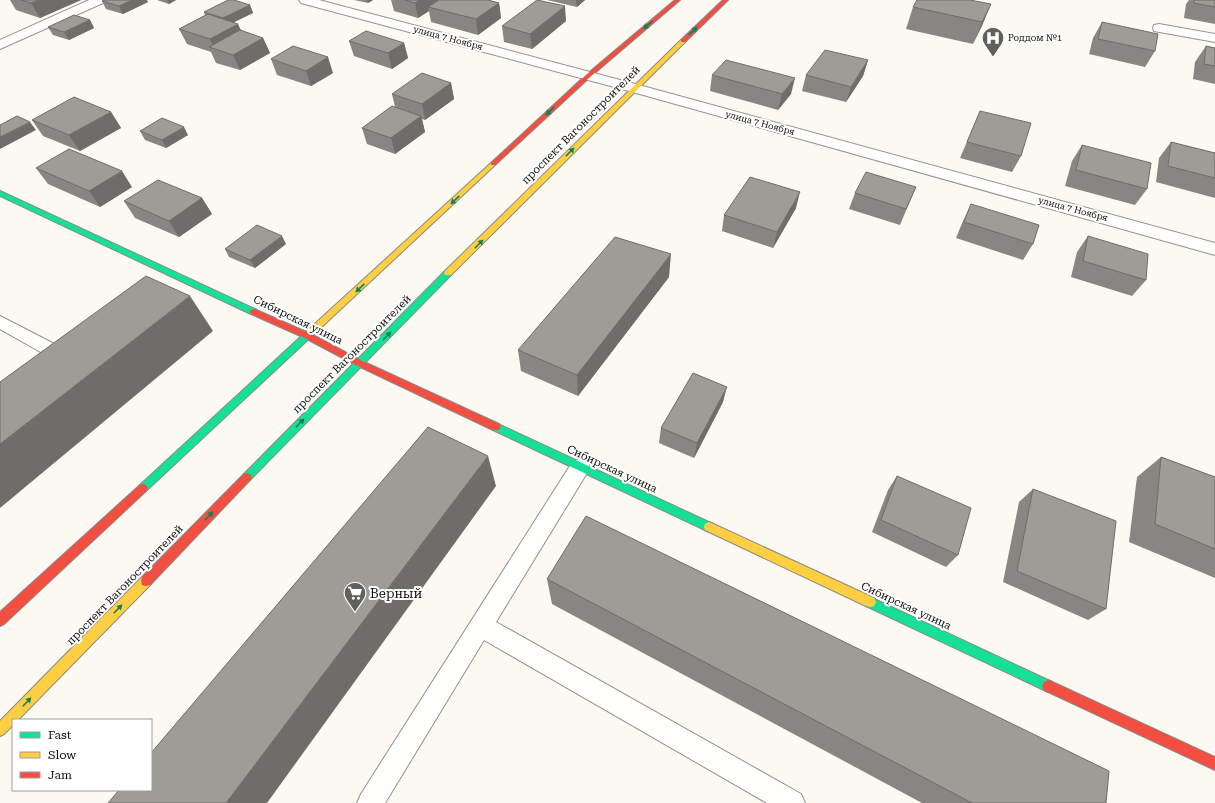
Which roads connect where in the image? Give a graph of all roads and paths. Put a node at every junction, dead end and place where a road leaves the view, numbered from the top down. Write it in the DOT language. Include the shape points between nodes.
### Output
graph roads {
  1 [pos="99,0"];
  2 [pos="305,0"];
  3 [pos="678,0"];
  4 [pos="726,0"];
  5 [pos="1159,28"];
  6 [pos="1215,38"];
  7 [pos="0,45"];
  8 [pos="588,76"];
  9 [pos="634,88"];
  10 [pos="0,193"];
  11 [pos="1215,249"];
  12 [pos="0,322"];
  13 [pos="308,336"];
  14 [pos="66,358"];
  15 [pos="359,363"];
  16 [pos="580,467"];
  17 [pos="0,620"];
  18 [pos="481,626"];
  19 [pos="0,730"];
  20 [pos="1215,764"];
  21 [pos="370,803"];
  22 [pos="792,803"];
  1 -- 7 [label="street"];
  2 -- 8 [label="street, улица 7 Ноября"];
  3 -- 8 [label="main road, one-way"];
  9 -- 4 [label="main road, проспект Вагоностроителей, one-way"];
  5 -- 6 [label="street"];
  8 -- 9 [label="street, улица 7 Ноября"];
  8 -- 13 [label="main road, one-way"];
  9 -- 11 [label="street, улица 7 Ноября"];
  15 -- 9 [label="main road, проспект Вагоностроителей, one-way"];
  10 -- 13 [label="main road, Сибирская улица"];
  12 -- 14 [label="lane"];
  13 -- 15 [label="main road, Сибирская улица"];
  13 -- 17 [label="main road"];
  15 -- 16 [label="main road, Сибирская улица"];
  19 -- 15 [label="main road, проспект Вагоностроителей, one-way"];
  16 -- 18 [label="lane"];
  16 -- 20 [label="main road, Сибирская улица"];
  18 -- 21 [label="lane"];
  18 -- 22 [label="lane"];
}
